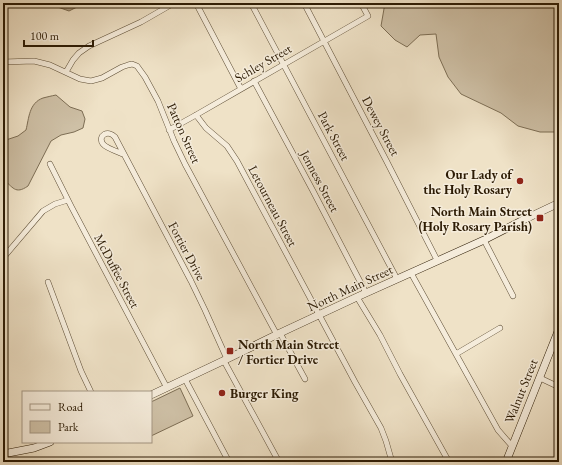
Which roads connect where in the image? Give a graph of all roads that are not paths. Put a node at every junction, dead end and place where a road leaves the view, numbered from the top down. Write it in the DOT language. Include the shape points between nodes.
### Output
graph roads {
  1 [pos="174,3"];
  2 [pos="196,3"];
  3 [pos="251,3"];
  4 [pos="304,3"];
  5 [pos="361,3"];
  6 [pos="323,41"];
  7 [pos="3,62"];
  8 [pos="284,64"];
  9 [pos="66,72"];
  10 [pos="254,81"];
  11 [pos="241,88"];
  12 [pos="196,115"];
  13 [pos="169,130"];
  14 [pos="123,154"];
  15 [pos="50,164"];
  16 [pos="68,200"];
  17 [pos="559,203"];
  18 [pos="484,240"];
  19 [pos="3,258"];
  20 [pos="437,260"];
  21 [pos="411,273"];
  22 [pos="397,279"];
  23 [pos="48,282"];
  24 [pos="366,293"];
  25 [pos="513,296"];
  26 [pos="356,297"];
  27 [pos="318,315"];
  28 [pos="500,328"];
  29 [pos="559,329"];
  30 [pos="279,334"];
  31 [pos="456,354"];
  32 [pos="226,360"];
  33 [pos="540,378"];
  34 [pos="305,379"];
  35 [pos="185,380"];
  36 [pos="559,386"];
  37 [pos="166,388"];
  38 [pos="91,391"];
  39 [pos="152,395"];
  40 [pos="47,443"];
  41 [pos="512,446"];
  42 [pos="3,454"];
  43 [pos="229,462"];
  44 [pos="279,462"];
  45 [pos="392,462"];
  46 [pos="448,462"];
  47 [pos="506,462"];
  1 -- 9 [label="street" via="141,22 89,46 79,53"];
  2 -- 11 [label="street"];
  3 -- 8 [label="street, Park Street"];
  4 -- 6 [label="street, Dewey Street"];
  5 -- 6 [label="street, Schley Street" via="368,16"];
  6 -- 8 [label="street, Schley Street"];
  6 -- 20 [label="street, Dewey Street"];
  7 -- 9 [label="street, Patton Street" via="34,61"];
  8 -- 10 [label="street, Schley Street"];
  8 -- 22 [label="street, Park Street"];
  9 -- 13 [label="street, Patton Street" via="91,81 128,64 137,66 158,101"];
  10 -- 11 [label="street, Schley Street"];
  10 -- 24 [label="street, Jenness Street"];
  11 -- 12 [label="street, Schley Street"];
  12 -- 13 [label="street, Schley Street"];
  12 -- 27 [label="street, Letourneau Street" via="206,128 227,146 237,161"];
  13 -- 30 [label="street, Patton Street" via="185,164"];
  14 -- 14 [label="street, Fortier Drive" via="114,135 104,135 102,143"];
  14 -- 32 [label="street, Fortier Drive" via="205,310"];
  15 -- 16 [label="street, McDuffee Street"];
  16 -- 19 [label="street" via="43,211"];
  16 -- 37 [label="street, McDuffee Street"];
  17 -- 18 [label="main road, North Main Street"];
  18 -- 20 [label="main road, North Main Street"];
  18 -- 25 [label="street"];
  20 -- 21 [label="main road, North Main Street"];
  21 -- 22 [label="main road, North Main Street"];
  21 -- 31 [label="street"];
  22 -- 24 [label="main road, North Main Street"];
  23 -- 38 [label="street"];
  24 -- 26 [label="main road, North Main Street"];
  26 -- 27 [label="main road, North Main Street"];
  26 -- 46 [label="street" via="380,335"];
  27 -- 30 [label="main road, North Main Street"];
  27 -- 45 [label="street, Letourneau Street" via="381,428"];
  28 -- 31 [label="street"];
  29 -- 33 [label="main road, Walnut Street"];
  30 -- 32 [label="main road, North Main Street"];
  30 -- 34 [label="street, Patton Street"];
  31 -- 41 [label="street" via="498,430"];
  32 -- 35 [label="main road, North Main Street"];
  32 -- 44 [label="street, Fortier Drive"];
  33 -- 36 [label="street"];
  33 -- 41 [label="main road, Walnut Street"];
  35 -- 37 [label="main road, North Main Street"];
  35 -- 43 [label="street"];
  37 -- 39 [label="main road, North Main Street"];
  40 -- 42 [label="main road"];
  41 -- 47 [label="main road, Walnut Street"];
}
